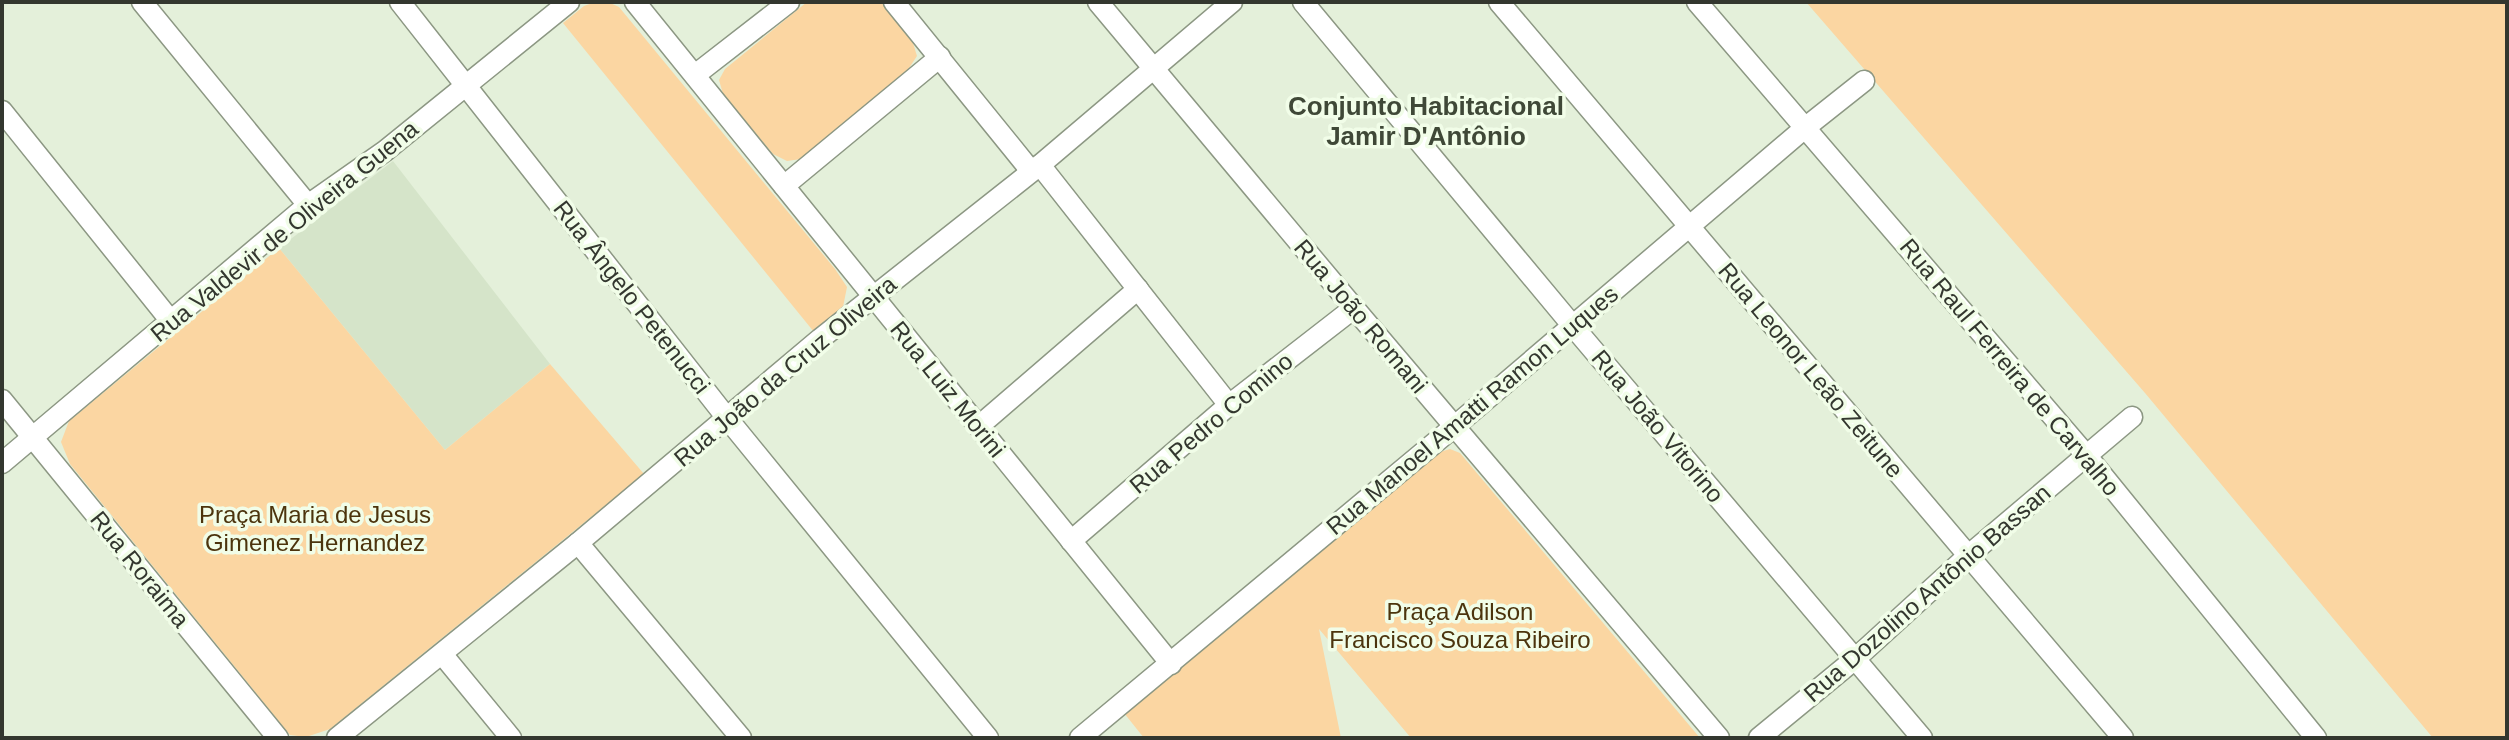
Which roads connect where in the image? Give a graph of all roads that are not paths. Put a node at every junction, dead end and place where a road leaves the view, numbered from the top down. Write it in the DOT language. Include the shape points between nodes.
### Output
graph roads {
  1 [pos="142,2"];
  2 [pos="400,2"];
  3 [pos="569,2"];
  4 [pos="635,2"];
  5 [pos="789,2"];
  6 [pos="894,2"];
  7 [pos="1098,2"];
  8 [pos="1232,2"];
  9 [pos="1303,2"];
  10 [pos="1499,2"];
  11 [pos="1697,2"];
  12 [pos="940,57"];
  13 [pos="1154,68"];
  14 [pos="695,75"];
  15 [pos="1864,81"];
  16 [pos="467,85"];
  17 [pos="2,111"];
  18 [pos="1806,127"];
  19 [pos="1036,168"];
  20 [pos="784,186"];
  21 [pos="308,205"];
  22 [pos="1689,227"];
  23 [pos="1138,289"];
  24 [pos="874,297"];
  25 [pos="1354,308"];
  26 [pos="170,320"];
  27 [pos="1572,325"];
  28 [pos="2,400"];
  29 [pos="1229,405"];
  30 [pos="2132,417"];
  31 [pos="727,418"];
  32 [pos="979,426"];
  33 [pos="1455,426"];
  34 [pos="33,438"];
  35 [pos="2086,455"];
  36 [pos="2,463"];
  37 [pos="1071,541"];
  38 [pos="578,543"];
  39 [pos="1969,555"];
  40 [pos="442,654"];
  41 [pos="1855,659"];
  42 [pos="1171,664"];
  43 [pos="278,738"];
  44 [pos="337,738"];
  45 [pos="511,738"];
  46 [pos="741,738"];
  47 [pos="988,738"];
  48 [pos="1080,738"];
  49 [pos="1719,738"];
  50 [pos="1759,738"];
  51 [pos="1922,738"];
  52 [pos="2123,738"];
  53 [pos="2316,738"];
  1 -- 21 [label="street"];
  2 -- 16 [label="street, Rua Ângelo Petenucci"];
  3 -- 16 [label="street, Rua Valdevir de Oliveira Guena"];
  4 -- 14 [label="street, Rua Luiz Morini"];
  5 -- 14 [label="street"];
  6 -- 12 [label="street"];
  7 -- 13 [label="street, Rua João Romani"];
  8 -- 13 [label="street, Rua João da Cruz Oliveira"];
  9 -- 27 [label="street, Rua João Vitorino"];
  10 -- 22 [label="street, Rua Leonor Leão Zeitune"];
  11 -- 18 [label="street, Rua Raul Ferreira de Carvalho"];
  12 -- 19 [label="street"];
  12 -- 20 [label="street"];
  13 -- 19 [label="street, Rua João da Cruz Oliveira"];
  13 -- 25 [label="street, Rua João Romani"];
  14 -- 20 [label="street, Rua Luiz Morini"];
  15 -- 18 [label="street, Rua Manoel Amatti Ramon Luques"];
  16 -- 21 [label="street, Rua Valdevir de Oliveira Guena"];
  16 -- 31 [label="street, Rua Ângelo Petenucci"];
  17 -- 26 [label="street"];
  18 -- 22 [label="street, Rua Manoel Amatti Ramon Luques"];
  18 -- 35 [label="street, Rua Raul Ferreira de Carvalho"];
  19 -- 23 [label="street"];
  19 -- 24 [label="street, Rua João da Cruz Oliveira"];
  20 -- 24 [label="street, Rua Luiz Morini"];
  21 -- 26 [label="street, Rua Valdevir de Oliveira Guena"];
  22 -- 27 [label="street, Rua Manoel Amatti Ramon Luques"];
  22 -- 39 [label="street, Rua Leonor Leão Zeitune"];
  23 -- 29 [label="street"];
  23 -- 32 [label="street"];
  24 -- 31 [label="street, Rua João da Cruz Oliveira"];
  24 -- 32 [label="street, Rua Luiz Morini"];
  25 -- 29 [label="street, Rua Pedro Comino"];
  25 -- 33 [label="street, Rua João Romani"];
  26 -- 34 [label="street, Rua Valdevir de Oliveira Guena"];
  27 -- 33 [label="street, Rua Manoel Amatti Ramon Luques"];
  27 -- 41 [label="street, Rua João Vitorino"];
  28 -- 34 [label="street, Rua Roraima"];
  29 -- 37 [label="street, Rua Pedro Comino"];
  30 -- 35 [label="street, Rua Dozolino Antônio Bassan"];
  31 -- 38 [label="street, Rua João da Cruz Oliveira"];
  31 -- 47 [label="street, Rua Ângelo Petenucci"];
  32 -- 37 [label="street, Rua Luiz Morini"];
  33 -- 42 [label="street, Rua Manoel Amatti Ramon Luques"];
  33 -- 49 [label="street, Rua João Romani"];
  34 -- 36 [label="street, Rua Valdevir de Oliveira Guena"];
  34 -- 43 [label="street, Rua Roraima"];
  35 -- 39 [label="street, Rua Dozolino Antônio Bassan"];
  35 -- 53 [label="street, Rua Raul Ferreira de Carvalho"];
  37 -- 42 [label="street, Rua Luiz Morini"];
  38 -- 40 [label="street, Rua João da Cruz Oliveira"];
  38 -- 46 [label="street"];
  39 -- 41 [label="street, Rua Dozolino Antônio Bassan"];
  39 -- 52 [label="street, Rua Leonor Leão Zeitune"];
  40 -- 44 [label="street, Rua João da Cruz Oliveira"];
  40 -- 45 [label="street"];
  41 -- 50 [label="street, Rua Dozolino Antônio Bassan"];
  41 -- 51 [label="street, Rua João Vitorino"];
  42 -- 48 [label="street, Rua Manoel Amatti Ramon Luques"];
}
